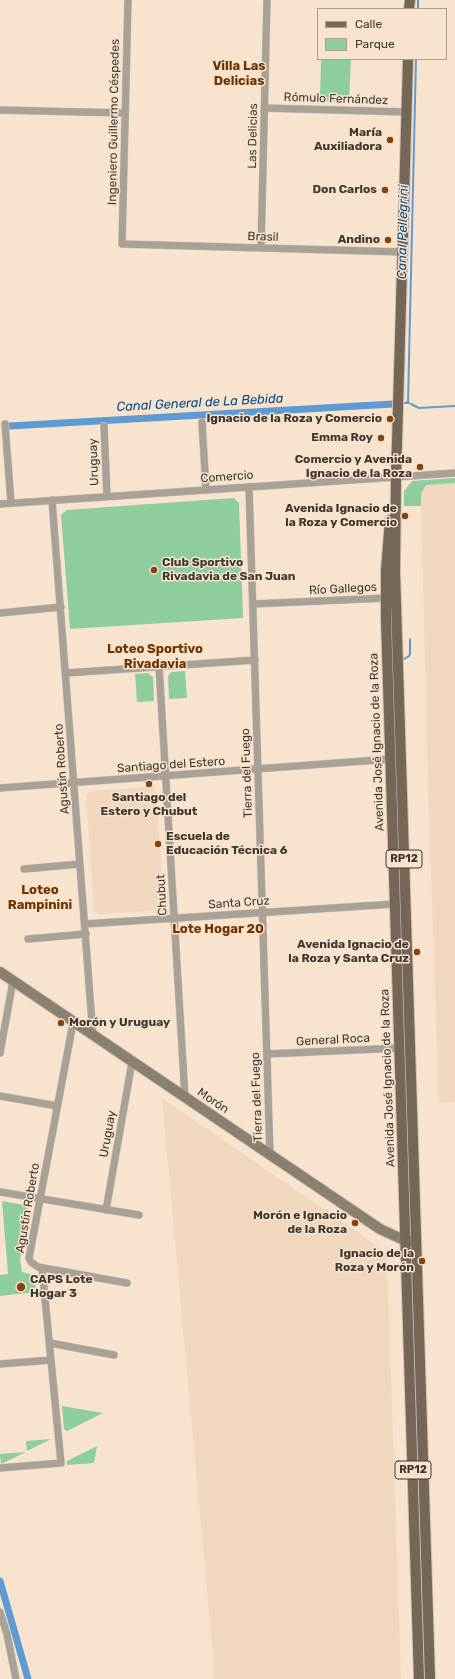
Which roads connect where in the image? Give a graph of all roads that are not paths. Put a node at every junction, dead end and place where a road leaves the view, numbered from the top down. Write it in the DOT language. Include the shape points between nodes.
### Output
graph roads {
  1 [pos="128,0"];
  2 [pos="267,0"];
  3 [pos="408,60"];
  4 [pos="264,108"];
  5 [pos="0,110"];
  6 [pos="406,112"];
  7 [pos="126,113"];
  8 [pos="122,244"];
  9 [pos="261,248"];
  10 [pos="403,252"];
  11 [pos="202,422"];
  12 [pos="5,424"];
  13 [pos="104,426"];
  14 [pos="455,473"];
  15 [pos="396,477"];
  16 [pos="249,487"];
  17 [pos="206,490"];
  18 [pos="107,496"];
  19 [pos="52,500"];
  20 [pos="11,503"];
  21 [pos="0,504"];
  22 [pos="386,598"];
  23 [pos="253,604"];
  24 [pos="61,607"];
  25 [pos="0,613"];
  26 [pos="254,660"];
  27 [pos="159,666"];
  28 [pos="66,673"];
  29 [pos="391,760"];
  30 [pos="258,769"];
  31 [pos="166,776"];
  32 [pos="74,783"];
  33 [pos="0,788"];
  34 [pos="80,864"];
  35 [pos="24,869"];
  36 [pos="395,904"];
  37 [pos="262,912"];
  38 [pos="175,918"];
  39 [pos="85,924"];
  40 [pos="86,934"];
  41 [pos="28,939"];
  42 [pos="0,972"];
  43 [pos="13,982"];
  44 [pos="73,1023"];
  45 [pos="93,1036"];
  46 [pos="400,1048"];
  47 [pos="0,1053"];
  48 [pos="267,1054"];
  49 [pos="132,1062"];
  50 [pos="0,1096"];
  51 [pos="185,1098"];
  52 [pos="57,1106"];
  53 [pos="270,1155"];
  54 [pos="0,1192"];
  55 [pos="40,1199"];
  56 [pos="106,1210"];
  57 [pos="139,1216"];
  58 [pos="411,1241"];
  59 [pos="42,1268"];
  60 [pos="126,1283"];
  61 [pos="50,1343"];
  62 [pos="114,1354"];
  63 [pos="51,1360"];
  64 [pos="0,1364"];
  65 [pos="0,1468"];
  66 [pos="0,1612"];
  67 [pos="16,1679"];
  68 [pos="419,1679"];
  69 [pos="430,1679"];
  1 -- 7 [label="street, Ingeniero Guillermo Céspedes"];
  2 -- 4 [label="street, Las Delicias"];
  3 -- 6 [label="main road, Avenida José Ignacio de la Roza / RP12"];
  4 -- 6 [label="street, Rómulo Fernández"];
  4 -- 9 [label="street, Las Delicias"];
  5 -- 7 [label="street"];
  6 -- 10 [label="main road, Avenida José Ignacio de la Roza / RP12"];
  7 -- 8 [label="street, Ingeniero Guillermo Céspedes"];
  8 -- 9 [label="street, Brasil"];
  9 -- 10 [label="street, Brasil"];
  10 -- 15 [label="main road, Avenida José Ignacio de la Roza / RP12"];
  11 -- 17 [label="street"];
  12 -- 20 [label="street"];
  13 -- 18 [label="street, Uruguay"];
  14 -- 15 [label="street, Comercio"];
  15 -- 16 [label="street, Comercio"];
  15 -- 22 [label="main road, Avenida José Ignacio de la Roza / RP12" via="390,513"];
  15 -- 58 [label="main road, Avenida José Ignacio de la Roza / RP12" via="396,587"];
  16 -- 17 [label="street, Comercio"];
  16 -- 23 [label="street, Tierra del Fuego"];
  17 -- 18 [label="street, Comercio"];
  18 -- 19 [label="street, Comercio"];
  19 -- 20 [label="street, Comercio"];
  19 -- 24 [label="street, Agustín Roberto"];
  20 -- 21 [label="street, Comercio"];
  22 -- 23 [label="street, Río Gallegos"];
  22 -- 29 [label="main road, Avenida José Ignacio de la Roza / RP12"];
  23 -- 26 [label="street, Tierra del Fuego"];
  24 -- 25 [label="street"];
  24 -- 28 [label="street, Agustín Roberto"];
  26 -- 27 [label="street"];
  26 -- 30 [label="street, Tierra del Fuego"];
  27 -- 28 [label="street"];
  27 -- 31 [label="street, Chubut"];
  28 -- 32 [label="street, Agustín Roberto"];
  29 -- 30 [label="street, Santiago del Estero"];
  29 -- 36 [label="main road, Avenida José Ignacio de la Roza / RP12"];
  30 -- 31 [label="street, Santiago del Estero"];
  30 -- 37 [label="street, Tierra del Fuego"];
  31 -- 32 [label="street, Santiago del Estero"];
  31 -- 38 [label="street, Chubut"];
  32 -- 33 [label="street, Santiago del Estero"];
  32 -- 34 [label="street, Agustín Roberto"];
  34 -- 35 [label="street"];
  34 -- 39 [label="street, Agustín Roberto"];
  36 -- 37 [label="street, Santa Cruz"];
  36 -- 46 [label="main road, Avenida José Ignacio de la Roza / RP12"];
  37 -- 38 [label="street, Santa Cruz"];
  37 -- 48 [label="street, Tierra del Fuego"];
  38 -- 39 [label="street, Santa Cruz"];
  38 -- 51 [label="street, Chubut"];
  39 -- 40 [label="street, Agustín Roberto"];
  40 -- 41 [label="street"];
  40 -- 45 [label="street, Agustín Roberto"];
  42 -- 43 [label="street, Morón"];
  43 -- 44 [label="street, Morón"];
  43 -- 47 [label="street"];
  44 -- 45 [label="street, Morón"];
  44 -- 52 [label="street, Agustín Roberto"];
  45 -- 49 [label="street, Morón"];
  46 -- 48 [label="street, General Roca"];
  46 -- 58 [label="main road, Avenida José Ignacio de la Roza / RP12"];
  48 -- 53 [label="street, Tierra del Fuego"];
  49 -- 51 [label="street, Morón"];
  49 -- 56 [label="street, Uruguay"];
  50 -- 52 [label="street"];
  51 -- 53 [label="street, Morón"];
  52 -- 55 [label="street, Agustín Roberto"];
  53 -- 58 [label="street, Morón" via="380,1229"];
  54 -- 55 [label="street"];
  55 -- 56 [label="street"];
  55 -- 59 [label="street, Agustín Roberto" via="29,1258 34,1265"];
  56 -- 57 [label="street"];
  58 -- 68 [label="main road, Avenida José Ignacio de la Roza / RP12"];
  58 -- 69 [label="main road, Avenida José Ignacio de la Roza / RP12"];
  59 -- 60 [label="street"];
  59 -- 61 [label="street"];
  61 -- 62 [label="street"];
  61 -- 63 [label="street"];
  63 -- 64 [label="street"];
  63 -- 65 [label="street" via="61,1463"];
  66 -- 67 [label="street"];
}
